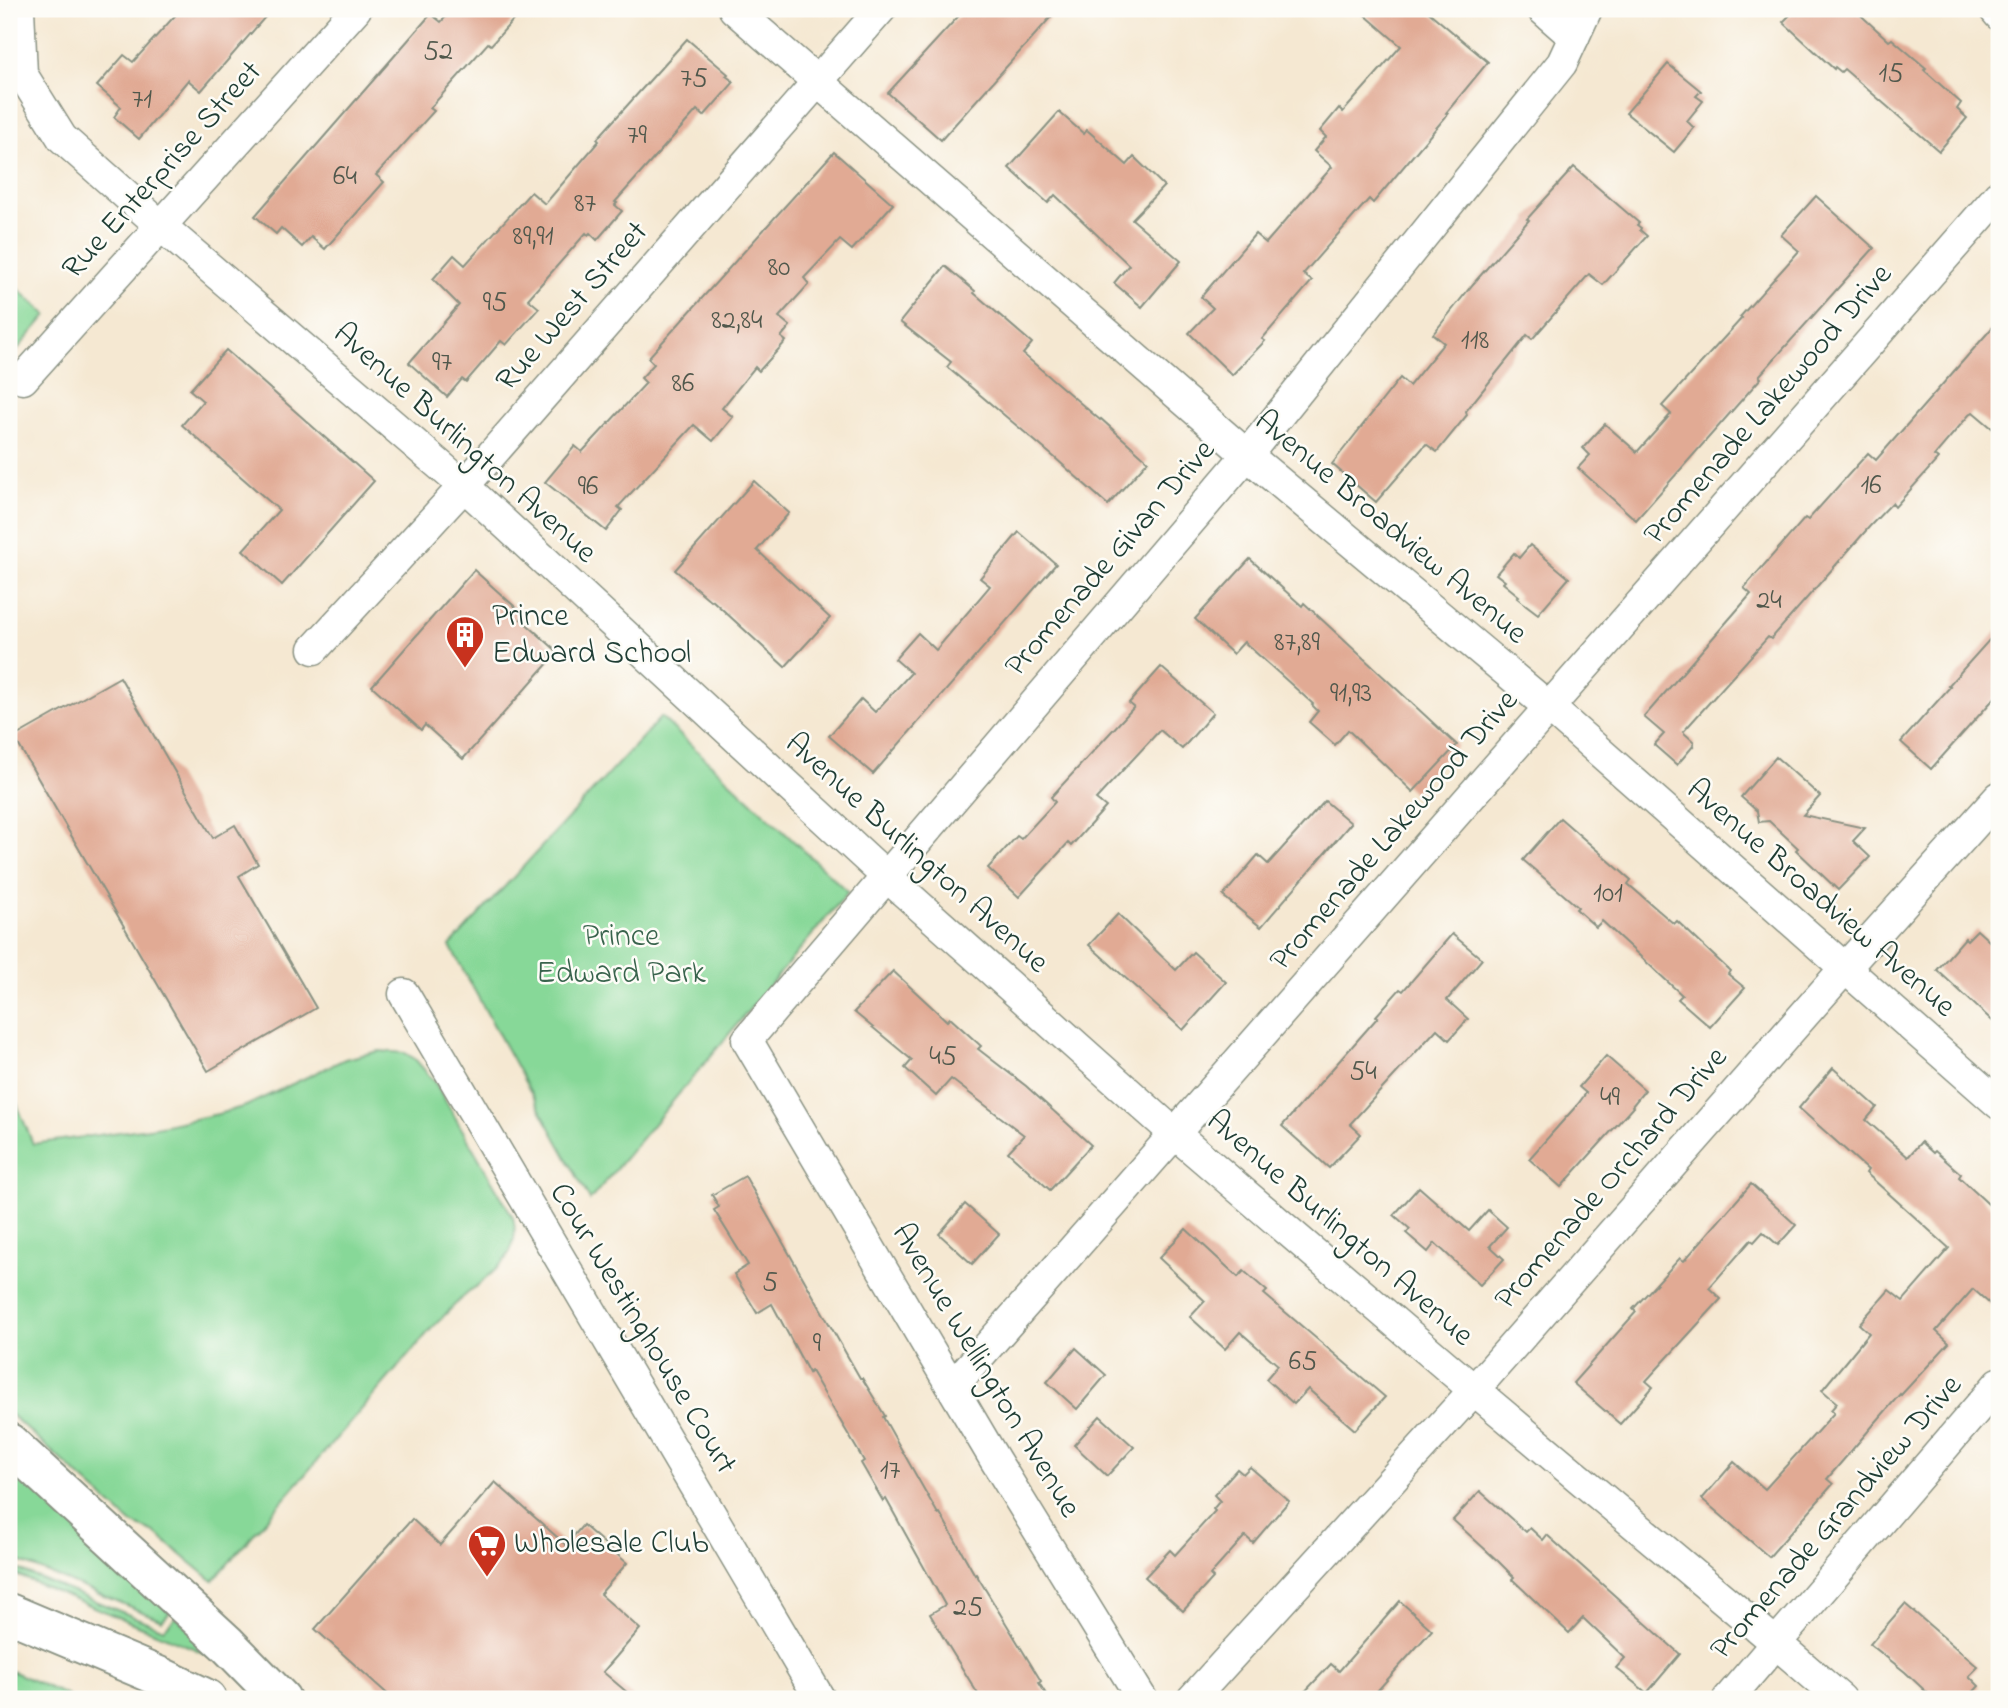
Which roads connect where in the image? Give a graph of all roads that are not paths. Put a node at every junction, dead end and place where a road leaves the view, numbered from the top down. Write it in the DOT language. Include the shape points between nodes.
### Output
graph roads {
  1 [pos="19,9"];
  2 [pos="356,9"];
  3 [pos="733,9"];
  4 [pos="881,9"];
  5 [pos="1542,9"];
  6 [pos="1587,9"];
  7 [pos="1994,9"];
  8 [pos="1999,15"];
  9 [pos="1574,37"];
  10 [pos="817,81"];
  11 [pos="1999,195"];
  12 [pos="161,226"];
  13 [pos="23,379"];
  14 [pos="1247,454"];
  15 [pos="464,486"];
  16 [pos="314,649"];
  17 [pos="1550,708"];
  18 [pos="1999,797"];
  19 [pos="886,876"];
  20 [pos="1846,967"];
  21 [pos="404,994"];
  22 [pos="769,1078"];
  23 [pos="1999,1104"];
  24 [pos="1174,1134"];
  25 [pos="1999,1382"];
  26 [pos="953,1386"];
  27 [pos="1474,1390"];
  28 [pos="9,1443"];
  29 [pos="9,1613"];
  30 [pos="1777,1644"];
  31 [pos="207,1699"];
  32 [pos="281,1699"];
  33 [pos="820,1699"];
  34 [pos="1142,1699"];
  35 [pos="1192,1699"];
  36 [pos="1728,1699"];
  37 [pos="1841,1699"];
  1 -- 12 [label="street, Avenue Burlington Avenue" via="22,74 62,138"];
  2 -- 12 [label="street, Rue Enterprise Street"];
  3 -- 10 [label="street, Avenue Broadview Avenue"];
  4 -- 10 [label="street, Rue West Street"];
  5 -- 9 [label="street"];
  6 -- 9 [label="street, Promenade Givan Drive"];
  7 -- 8 [label="street"];
  9 -- 14 [label="street, Promenade Givan Drive" via="1562,63"];
  10 -- 14 [label="street, Avenue Broadview Avenue"];
  10 -- 15 [label="street, Rue West Street"];
  11 -- 17 [label="street, Promenade Lakewood Drive"];
  12 -- 13 [label="street, Rue Enterprise Street"];
  12 -- 15 [label="street, Avenue Burlington Avenue"];
  14 -- 17 [label="street, Avenue Broadview Avenue"];
  14 -- 19 [label="street, Promenade Givan Drive"];
  15 -- 16 [label="street, Rue West Street"];
  15 -- 19 [label="street, Avenue Burlington Avenue"];
  17 -- 20 [label="street, Avenue Broadview Avenue"];
  17 -- 24 [label="street, Promenade Lakewood Drive"];
  18 -- 20 [label="street, Promenade Orchard Drive"];
  19 -- 22 [label="street, Promenade Givan Drive" via="747,1040"];
  19 -- 24 [label="street, Avenue Burlington Avenue"];
  20 -- 23 [label="street, Avenue Broadview Avenue"];
  20 -- 27 [label="street, Promenade Orchard Drive"];
  21 -- 33 [label="street, Cour Westinghouse Court"];
  22 -- 26 [label="street, Avenue Wellington Avenue"];
  24 -- 26 [label="street, Promenade Lakewood Drive"];
  24 -- 27 [label="street, Avenue Burlington Avenue"];
  25 -- 30 [label="street, Promenade Grandview Drive"];
  26 -- 34 [label="street, Avenue Wellington Avenue"];
  27 -- 30 [label="street, Avenue Burlington Avenue"];
  27 -- 35 [label="street, Promenade Orchard Drive"];
  28 -- 32 [label="main road"];
  29 -- 31 [label="main road"];
  30 -- 36 [label="street, Promenade Grandview Drive"];
  30 -- 37 [label="street, Avenue Burlington Avenue"];
}
